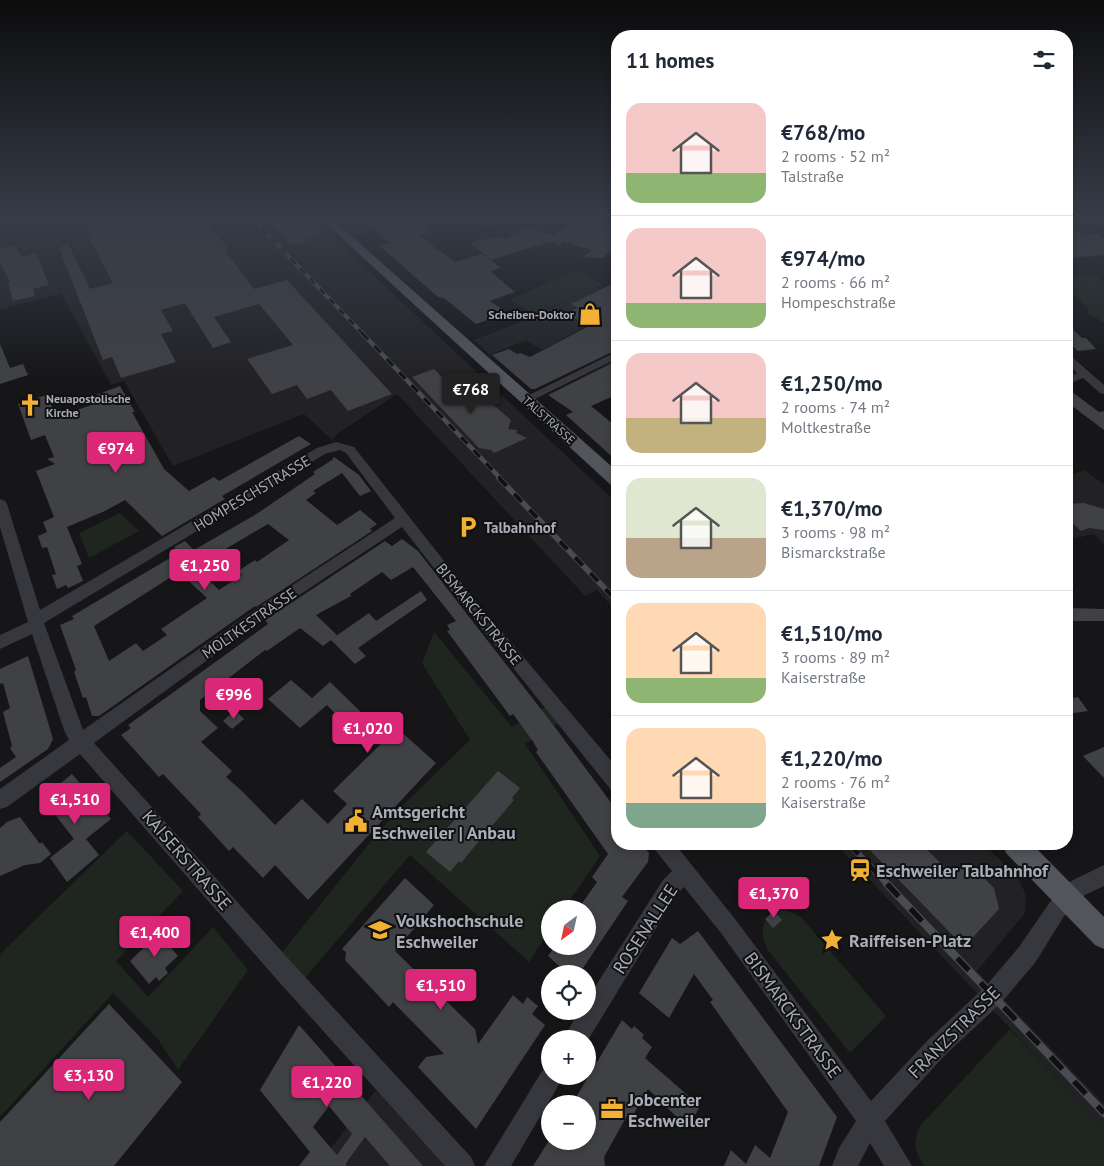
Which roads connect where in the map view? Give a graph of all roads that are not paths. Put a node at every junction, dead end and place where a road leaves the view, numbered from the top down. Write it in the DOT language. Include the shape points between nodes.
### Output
graph roads {
  1 [pos="386,272"];
  2 [pos="611,357"];
  3 [pos="1073,364"];
  4 [pos="1084,374"];
  5 [pos="1073,379"];
  6 [pos="1104,390"];
  7 [pos="527,399"];
  8 [pos="341,446"];
  9 [pos="611,476"];
  10 [pos="0,504"];
  11 [pos="404,519"];
  12 [pos="36,622"];
  13 [pos="0,642"];
  14 [pos="81,742"];
  15 [pos="611,776"];
  16 [pos="0,800"];
  17 [pos="668,850"];
  18 [pos="1021,850"];
  19 [pos="685,872"];
  20 [pos="1104,875"];
  21 [pos="1067,898"];
  22 [pos="1104,936"];
  23 [pos="581,1030"];
  24 [pos="546,1085"];
  25 [pos="870,1120"];
  26 [pos="462,1166"];
  27 [pos="497,1166"];
  28 [pos="845,1166"];
  29 [pos="899,1166"];
  1 -- 7 [label="main road, TALSTRASSE"];
  2 -- 7 [label="street"];
  3 -- 4 [label="street"];
  4 -- 5 [label="street"];
  4 -- 6 [label="street"];
  7 -- 9 [label="main road, TALSTRASSE"];
  8 -- 11 [label="street, BISMARCKSTRASSE" via="350,450"];
  8 -- 12 [label="street, HOMPESCHSTRASSE" via="321,451"];
  10 -- 12 [label="street, KAISERSTRASSE"];
  11 -- 14 [label="street, MOLTKESTRASSE" via="264,611"];
  11 -- 15 [label="street, BISMARCKSTRASSE"];
  12 -- 13 [label="street, HOMPESCHSTRASSE"];
  12 -- 14 [label="street, KAISERSTRASSE" via="73,730"];
  14 -- 16 [label="street, MOLTKESTRASSE"];
  14 -- 26 [label="street, KAISERSTRASSE"];
  17 -- 19 [label="street, BISMARCKSTRASSE"];
  18 -- 21 [label="main road"];
  19 -- 23 [label="street, ROSENALLEE" via="670,887"];
  19 -- 25 [label="street, BISMARCKSTRASSE"];
  20 -- 21 [label="street, FRANZSTRASSE" via="1078,888"];
  21 -- 22 [label="main road"];
  21 -- 25 [label="street, FRANZSTRASSE" via="1027,955 992,995 936,1048"];
  24 -- 27 [label="street"];
  25 -- 28 [label="street, FRANZSTRASSE"];
  25 -- 29 [label="street, BISMARCKSTRASSE"];
}
